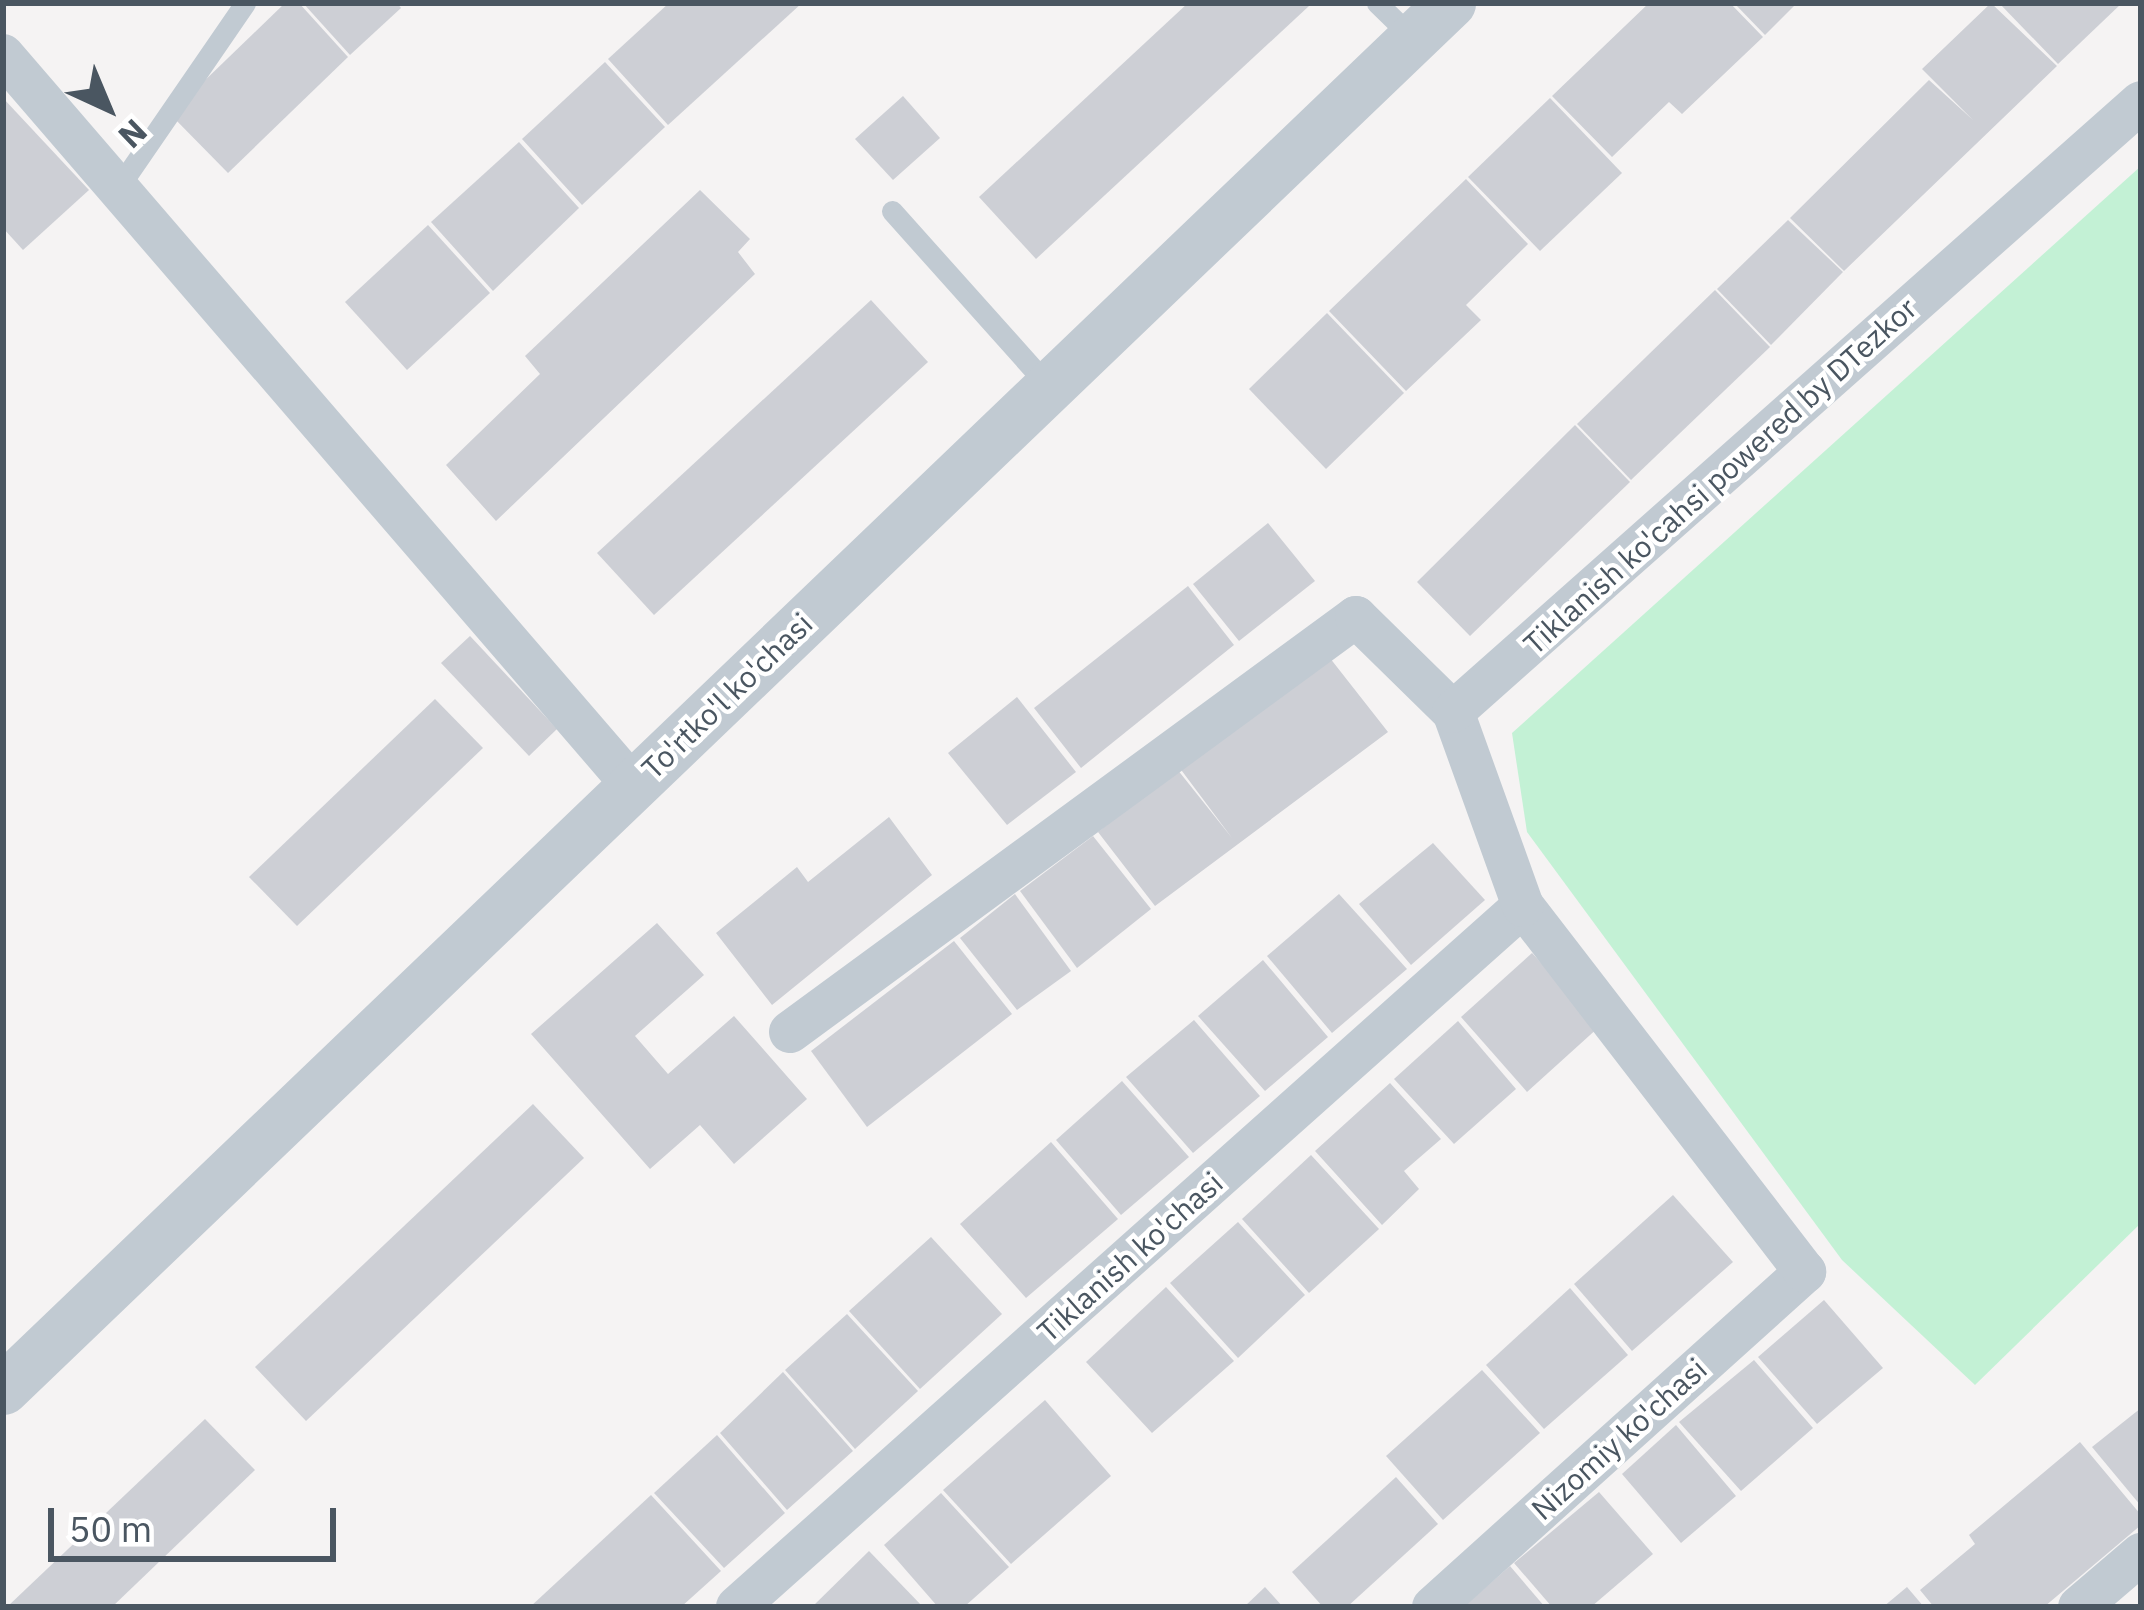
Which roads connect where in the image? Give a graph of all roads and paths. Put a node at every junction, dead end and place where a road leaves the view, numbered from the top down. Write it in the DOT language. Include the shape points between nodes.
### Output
graph roads {
  1 [pos="245,3"];
  2 [pos="1450,3"];
  3 [pos="1395,21"];
  4 [pos="3,56"];
  5 [pos="2141,102"];
  6 [pos="118,188"];
  7 [pos="892,211"];
  8 [pos="1050,388"];
  9 [pos="1453,712"];
  10 [pos="633,786"];
  11 [pos="1523,906"];
  12 [pos="790,1032"];
  13 [pos="3,1389"];
  14 [pos="2141,1555"];
  15 [pos="737,1607"];
  16 [pos="1433,1607"];
  17 [pos="2079,1607"];
  1 -- 6 [label="lane"];
  2 -- 3 [label="street, To'rtko'l ko'chasi"];
  3 -- 8 [label="street, To'rtko'l ko'chasi"];
  4 -- 6 [label="street"];
  5 -- 9 [label="street, Tiklanish ko'cahsi powered by DTezkor"];
  6 -- 10 [label="street"];
  7 -- 8 [label="lane"];
  8 -- 10 [label="street, To'rtko'l ko'chasi"];
  9 -- 11 [label="street"];
  9 -- 12 [label="street" via="1356,617"];
  10 -- 13 [label="street, To'rtko'l ko'chasi"];
  11 -- 15 [label="street, Tiklanish ko'chasi"];
  11 -- 16 [label="street, Nizomiy ko'chasi" via="1805,1272"];
  14 -- 17 [label="street"];
}
